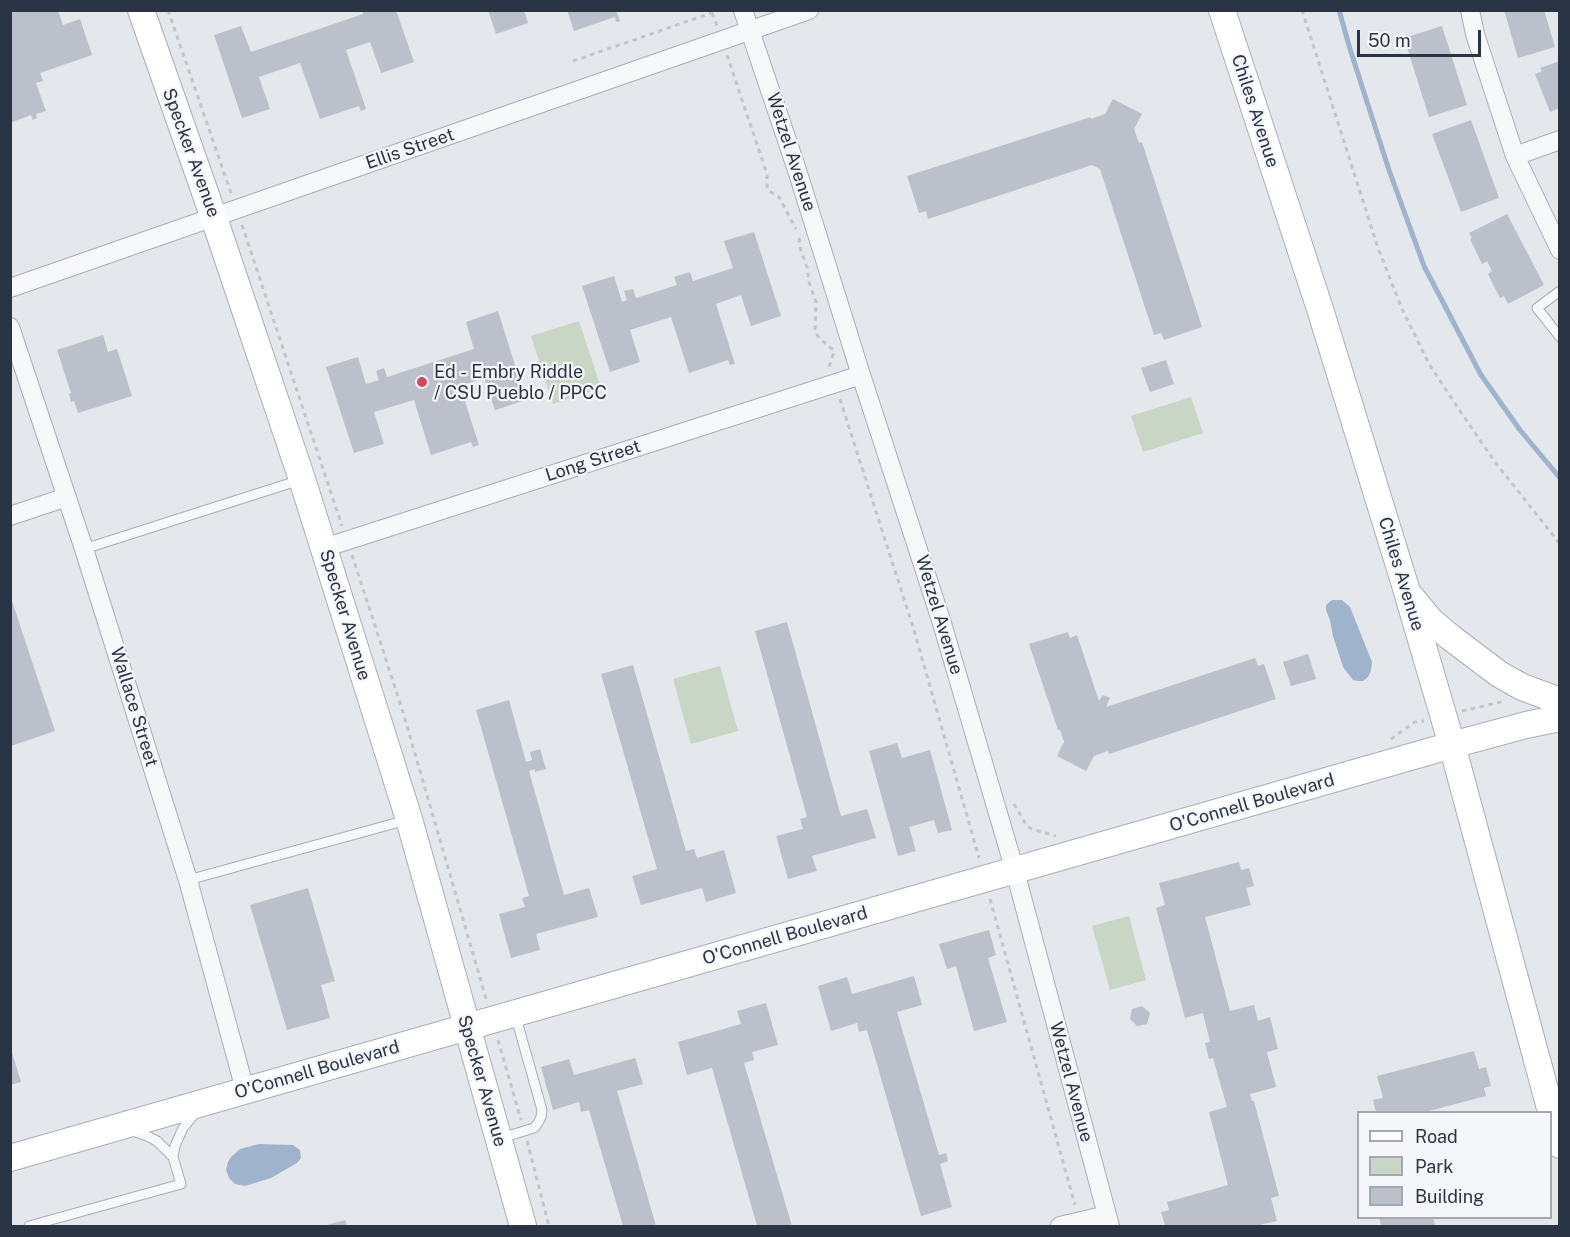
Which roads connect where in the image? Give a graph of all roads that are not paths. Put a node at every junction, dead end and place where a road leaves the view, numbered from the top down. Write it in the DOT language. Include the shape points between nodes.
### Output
graph roads {
  1 [pos="141,10"];
  2 [pos="743,10"];
  3 [pos="809,10"];
  4 [pos="1222,10"];
  5 [pos="1470,10"];
  6 [pos="750,30"];
  7 [pos="1560,140"];
  8 [pos="1515,156"];
  9 [pos="214,218"];
  10 [pos="1560,250"];
  11 [pos="10,288"];
  12 [pos="1560,291"];
  13 [pos="10,327"];
  14 [pos="1560,337"];
  15 [pos="861,375"];
  16 [pos="302,479"];
  17 [pos="67,497"];
  18 [pos="10,516"];
  19 [pos="324,548"];
  20 [pos="84,549"];
  21 [pos="1405,585"];
  22 [pos="1560,701"];
  23 [pos="1560,718"];
  24 [pos="1452,745"];
  25 [pos="409,819"];
  26 [pos="1015,871"];
  27 [pos="189,880"];
  28 [pos="515,1013"];
  29 [pos="467,1027"];
  30 [pos="245,1090"];
  31 [pos="204,1102"];
  32 [pos="1551,1111"];
  33 [pos="1552,1114"];
  34 [pos="114,1128"];
  35 [pos="499,1139"];
  36 [pos="1560,1144"];
  37 [pos="173,1157"];
  38 [pos="10,1158"];
  39 [pos="1108,1221"];
  40 [pos="29,1227"];
  41 [pos="523,1227"];
  42 [pos="1060,1227"];
  1 -- 9 [label="street, Specker Avenue"];
  2 -- 6 [label="street, Wetzel Avenue"];
  3 -- 6 [label="street, Ellis Street"];
  4 -- 21 [label="street, Chiles Avenue"];
  5 -- 8 [label="street"];
  6 -- 9 [label="street, Ellis Street"];
  6 -- 15 [label="street, Wetzel Avenue"];
  7 -- 8 [label="street"];
  8 -- 10 [label="street"];
  9 -- 11 [label="street, Ellis Street"];
  9 -- 16 [label="street, Specker Avenue"];
  12 -- 14 [label="lane" via="1537,308"];
  13 -- 17 [label="street, Wallace Street"];
  15 -- 19 [label="street, Long Street"];
  15 -- 26 [label="street, Wetzel Avenue" via="940,618"];
  16 -- 19 [label="street, Specker Avenue"];
  16 -- 20 [label="lane"];
  17 -- 18 [label="street"];
  17 -- 20 [label="street, Wallace Street"];
  19 -- 25 [label="street, Specker Avenue"];
  20 -- 27 [label="street, Wallace Street"];
  21 -- 22 [label="street" via="1416,604 1450,638 1499,674"];
  21 -- 24 [label="street, Chiles Avenue"];
  23 -- 24 [label="street, O'Connell Boulevard"];
  24 -- 26 [label="street, O'Connell Boulevard"];
  24 -- 32 [label="street, Chiles Avenue"];
  25 -- 27 [label="lane"];
  25 -- 29 [label="street, Specker Avenue"];
  26 -- 28 [label="street, O'Connell Boulevard"];
  26 -- 39 [label="street, Wetzel Avenue"];
  27 -- 30 [label="street, Wallace Street"];
  28 -- 29 [label="street, O'Connell Boulevard"];
  28 -- 35 [label="lane" via="542,1110 534,1128"];
  29 -- 30 [label="street, O'Connell Boulevard"];
  29 -- 35 [label="street, Specker Avenue"];
  30 -- 31 [label="street, O'Connell Boulevard"];
  31 -- 34 [label="street, O'Connell Boulevard"];
  31 -- 37 [label="lane" via="178,1136"];
  33 -- 36 [label="street, Chiles Avenue"];
  34 -- 37 [label="lane" via="147,1136"];
  34 -- 38 [label="street, O'Connell Boulevard"];
  35 -- 41 [label="street, Specker Avenue"];
  37 -- 40 [label="lane" via="181,1185"];
  39 -- 42 [label="street"];
}
